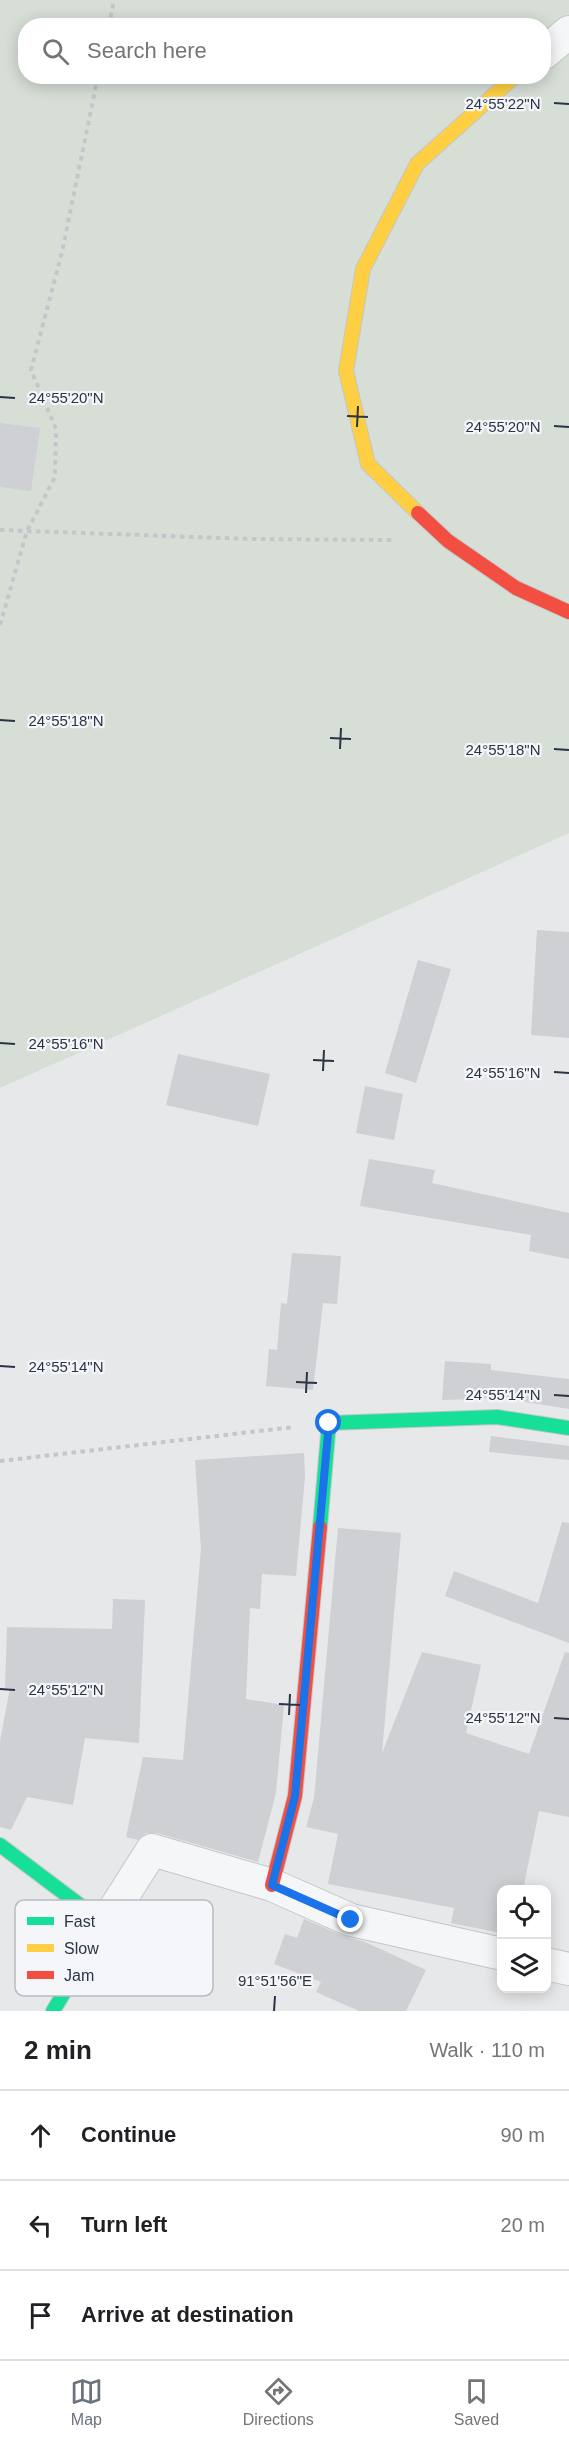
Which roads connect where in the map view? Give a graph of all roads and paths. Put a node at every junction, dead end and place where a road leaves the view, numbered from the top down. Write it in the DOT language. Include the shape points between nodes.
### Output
graph roads {
  1 [pos="114,0"];
  2 [pos="111,18"];
  3 [pos="569,32"];
  4 [pos="551,47"];
  5 [pos="96,84"];
  6 [pos="506,84"];
  7 [pos="0,530"];
  8 [pos="27,531"];
  9 [pos="448,541"];
  10 [pos="569,612"];
  11 [pos="0,625"];
  12 [pos="329,1423"];
  13 [pos="569,1428"];
  14 [pos="0,1461"];
  15 [pos="0,1845"];
  16 [pos="272,1885"];
  17 [pos="73,1900"];
  18 [pos="120,1900"];
  19 [pos="497,1953"];
  20 [pos="551,1965"];
  21 [pos="569,1969"];
  22 [pos="62,1996"];
  23 [pos="53,2011"];
  1 -- 2 [label="path"];
  3 -- 4 [label="street"];
  5 -- 8 [label="path" via="62,252 31,370 56,429 55,477"];
  6 -- 9 [label="street" via="417,164 363,269 346,371 368,464"];
  7 -- 8 [label="path"];
  8 -- 9 [label="path"];
  8 -- 11 [label="path"];
  9 -- 10 [label="street" via="516,588"];
  12 -- 13 [label="street" via="496,1417"];
  12 -- 14 [label="path"];
  12 -- 16 [label="street" via="295,1796"];
  15 -- 17 [label="street"];
  16 -- 18 [label="street" via="152,1850"];
  16 -- 19 [label="street" via="351,1920"];
  20 -- 21 [label="street"];
  22 -- 23 [label="street"];
}
